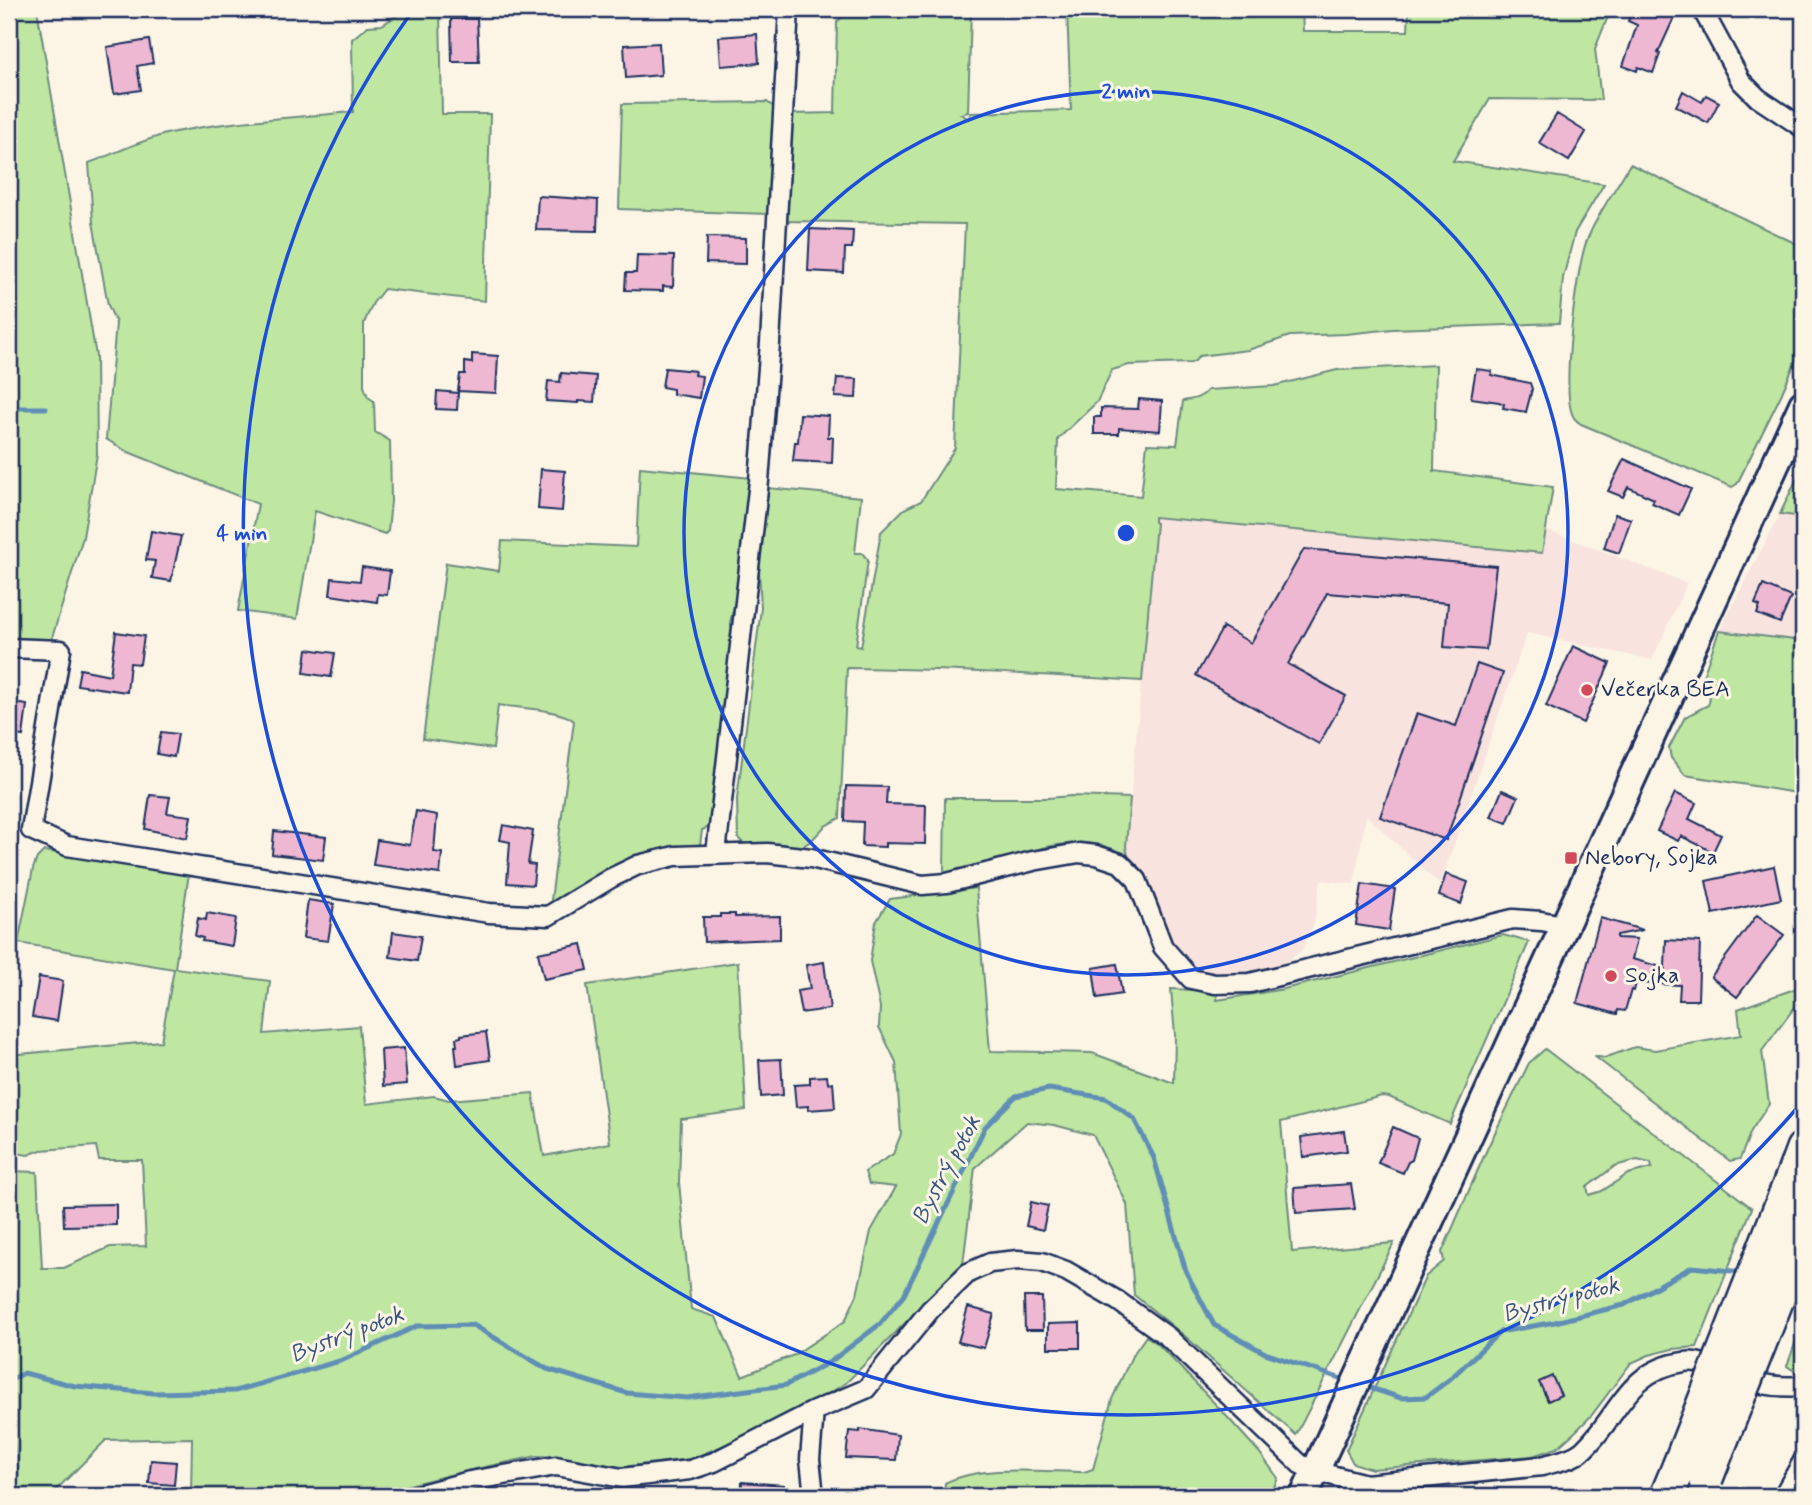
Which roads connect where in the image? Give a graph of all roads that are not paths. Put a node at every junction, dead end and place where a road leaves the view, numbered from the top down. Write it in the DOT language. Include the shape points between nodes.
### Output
graph roads {
  1 [pos="789,9"];
  2 [pos="1702,9"];
  3 [pos="1803,128"];
  4 [pos="1803,404"];
  5 [pos="9,648"];
  6 [pos="716,853"];
  7 [pos="1564,925"];
  8 [pos="1798,1163"];
  9 [pos="1803,1233"];
  10 [pos="1803,1386"];
  11 [pos="814,1411"];
  12 [pos="1803,1461"];
  13 [pos="1315,1471"];
  14 [pos="1688,1484"];
  15 [pos="413,1496"];
  16 [pos="814,1496"];
  17 [pos="1304,1496"];
  18 [pos="1783,1496"];
  1 -- 6 [label="street" via="760,467"];
  2 -- 3 [label="street" via="1741,81"];
  4 -- 7 [label="main road"];
  5 -- 6 [label="street" via="61,650 31,830 67,846 535,917 548,916 638,865"];
  6 -- 7 [label="street" via="811,858 922,885 1056,856 1096,855 1120,863 1136,880 1163,947 1175,963 1191,979 1215,984 1251,983 1513,919"];
  7 -- 13 [label="main road"];
  8 -- 14 [label="highway, bridge"];
  9 -- 14 [label="highway, bridge"];
  10 -- 13 [label="street" via="1756,1384 1704,1363 1685,1362 1636,1382 1580,1453 1542,1466 1366,1484"];
  11 -- 13 [label="street" via="866,1389 930,1310 968,1273 990,1263 1018,1259 1066,1271 1118,1301 1168,1337 1300,1464"];
  11 -- 15 [label="street" via="690,1470 622,1478 556,1465"];
  11 -- 16 [label="street" via="810,1459"];
  12 -- 18 [label="street"];
  13 -- 17 [label="main road"];
}
